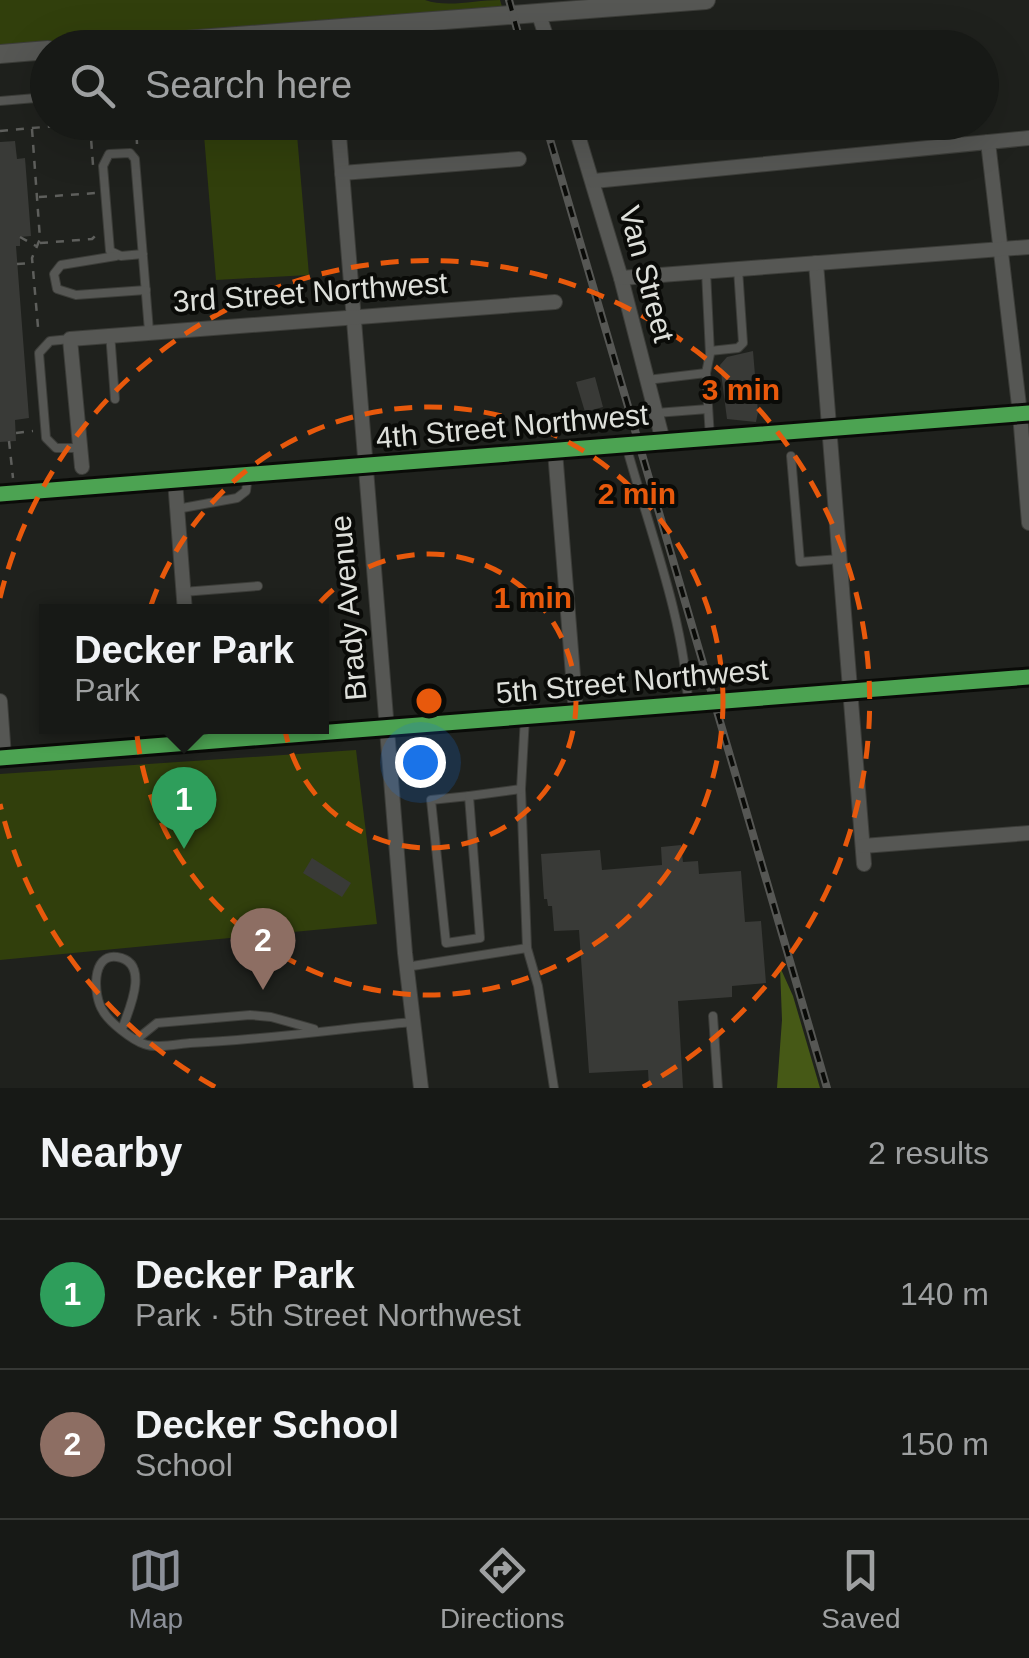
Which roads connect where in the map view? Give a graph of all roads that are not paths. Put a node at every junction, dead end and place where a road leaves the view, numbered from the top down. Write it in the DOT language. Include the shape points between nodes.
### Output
graph roads {
  1 [pos="706,0"];
  2 [pos="653,2"];
  3 [pos="539,15"];
  4 [pos="330,28"];
  5 [pos="307,30"];
  6 [pos="544,30"];
  7 [pos="30,52"];
  8 [pos="0,54"];
  9 [pos="30,98"];
  10 [pos="0,101"];
  11 [pos="1029,138"];
  12 [pos="339,140"];
  13 [pos="580,140"];
  14 [pos="988,142"];
  15 [pos="519,160"];
  16 [pos="342,173"];
  17 [pos="594,181"];
  18 [pos="1029,247"];
  19 [pos="1002,249"];
  20 [pos="143,254"];
  21 [pos="116,256"];
  22 [pos="816,263"];
  23 [pos="738,269"];
  24 [pos="706,272"];
  25 [pos="621,278"];
  26 [pos="146,290"];
  27 [pos="555,302"];
  28 [pos="352,316"];
  29 [pos="149,331"];
  30 [pos="110,333"];
  31 [pos="70,339"];
  32 [pos="710,351"];
  33 [pos="706,373"];
  34 [pos="647,380"];
  35 [pos="115,399"];
  36 [pos="708,409"];
  37 [pos="656,413"];
  38 [pos="1024,414"];
  39 [pos="831,429"];
  40 [pos="710,438"];
  41 [pos="663,442"];
  42 [pos="626,445"];
  43 [pos="80,448"];
  44 [pos="555,451"];
  45 [pos="791,456"];
  46 [pos="364,466"];
  47 [pos="82,467"];
  48 [pos="248,474"];
  49 [pos="175,480"];
  50 [pos="6,487"];
  51 [pos="177,509"];
  52 [pos="1029,523"];
  53 [pos="840,559"];
  54 [pos="258,586"];
  55 [pos="183,592"];
  56 [pos="184,604"];
  57 [pos="1029,677"];
  58 [pos="850,691"];
  59 [pos="0,701"];
  60 [pos="688,704"];
  61 [pos="576,713"];
  62 [pos="525,717"];
  63 [pos="386,728"];
  64 [pos="329,732"];
  65 [pos="192,734"];
  66 [pos="308,734"];
  67 [pos="192,743"];
  68 [pos="2,758"];
  69 [pos="521,789"];
  70 [pos="469,796"];
  71 [pos="1029,833"];
  72 [pos="863,846"];
  73 [pos="864,864"];
  74 [pos="465,940"];
  75 [pos="527,948"];
  76 [pos="463,958"];
  77 [pos="406,967"];
  78 [pos="712,1016"];
  79 [pos="412,1022"];
  80 [pos="122,1029"];
  81 [pos="319,1031"];
  82 [pos="136,1039"];
  83 [pos="421,1088"];
  84 [pos="554,1088"];
  85 [pos="718,1088"];
  1 -- 2 [label="street"];
  2 -- 3 [label="street"];
  3 -- 4 [label="street"];
  3 -- 6 [label="street"];
  4 -- 5 [label="street"];
  7 -- 8 [label="street"];
  9 -- 10 [label="lane"];
  11 -- 14 [label="street"];
  12 -- 16 [label="street, Brady Avenue"];
  13 -- 17 [label="street, Van Street"];
  14 -- 17 [label="street"];
  14 -- 19 [label="street"];
  15 -- 16 [label="street"];
  16 -- 28 [label="street, Brady Avenue"];
  17 -- 25 [label="street, Van Street"];
  18 -- 19 [label="street"];
  19 -- 22 [label="street"];
  19 -- 38 [label="street"];
  20 -- 21 [label="lane"];
  20 -- 21 [label="lane" via="133,154 106,156 109,246"];
  20 -- 26 [label="lane"];
  21 -- 26 [label="lane" via="60,264 57,289 69,295"];
  22 -- 23 [label="street"];
  22 -- 39 [label="street"];
  23 -- 24 [label="street"];
  23 -- 32 [label="lane" via="742,343"];
  24 -- 25 [label="street"];
  24 -- 32 [label="lane"];
  25 -- 34 [label="street, Van Street"];
  26 -- 29 [label="lane"];
  27 -- 28 [label="street, 3rd Street Northwest"];
  28 -- 29 [label="street, 3rd Street Northwest"];
  28 -- 46 [label="street, Brady Avenue"];
  29 -- 30 [label="street, 3rd Street Northwest"];
  30 -- 31 [label="street, 3rd Street Northwest"];
  30 -- 35 [label="lane"];
  31 -- 43 [label="street"];
  31 -- 43 [label="lane" via="50,340 40,353 46,438 56,448"];
  32 -- 33 [label="lane"];
  33 -- 34 [label="lane"];
  33 -- 36 [label="lane"];
  34 -- 37 [label="street, Van Street"];
  36 -- 37 [label="lane"];
  36 -- 40 [label="lane"];
  37 -- 41 [label="street, Van Street"];
  38 -- 39 [label="street, 4th Street Northwest"];
  38 -- 52 [label="street"];
  39 -- 40 [label="street, 4th Street Northwest"];
  39 -- 53 [label="street"];
  40 -- 41 [label="street, 4th Street Northwest"];
  41 -- 42 [label="street, 4th Street Northwest"];
  42 -- 44 [label="street, 4th Street Northwest"];
  42 -- 60 [label="lane" via="665,582"];
  43 -- 47 [label="street"];
  44 -- 46 [label="street, 4th Street Northwest"];
  44 -- 61 [label="street"];
  45 -- 53 [label="lane" via="800,562"];
  46 -- 48 [label="street, 4th Street Northwest"];
  46 -- 63 [label="street, Brady Avenue"];
  48 -- 49 [label="street, 4th Street Northwest"];
  48 -- 51 [label="lane" via="246,491 237,498"];
  49 -- 50 [label="street, 4th Street Northwest"];
  49 -- 51 [label="street"];
  51 -- 55 [label="street"];
  53 -- 58 [label="street"];
  54 -- 55 [label="lane"];
  55 -- 56 [label="street"];
  57 -- 58 [label="street, 5th Street Northwest"];
  58 -- 60 [label="street, 5th Street Northwest"];
  58 -- 72 [label="street"];
  59 -- 68 [label="street"];
  60 -- 61 [label="street, 5th Street Northwest"];
  61 -- 62 [label="street, 5th Street Northwest"];
  62 -- 63 [label="street, 5th Street Northwest"];
  62 -- 69 [label="lane"];
  63 -- 64 [label="street, 5th Street Northwest"];
  63 -- 77 [label="street, Brady Avenue"];
  65 -- 67 [label="street"];
  66 -- 67 [label="street, 5th Street Northwest"];
  67 -- 68 [label="street, 5th Street Northwest"];
  69 -- 70 [label="lane"];
  69 -- 75 [label="lane"];
  70 -- 74 [label="lane" via="480,938"];
  70 -- 74 [label="lane" via="432,800 446,943"];
  71 -- 72 [label="street"];
  72 -- 73 [label="street"];
  74 -- 76 [label="lane"];
  75 -- 76 [label="lane"];
  75 -- 84 [label="lane"];
  76 -- 77 [label="lane"];
  77 -- 79 [label="street, Brady Avenue"];
  78 -- 85 [label="lane"];
  79 -- 81 [label="lane"];
  79 -- 83 [label="street, Brady Avenue"];
  80 -- 80 [label="lane" via="99,1004 97,970 110,957 132,964 136,979"];
  80 -- 82 [label="lane"];
  81 -- 82 [label="lane" via="158,1045"];
  81 -- 82 [label="lane" via="250,1015 158,1023"];
}
